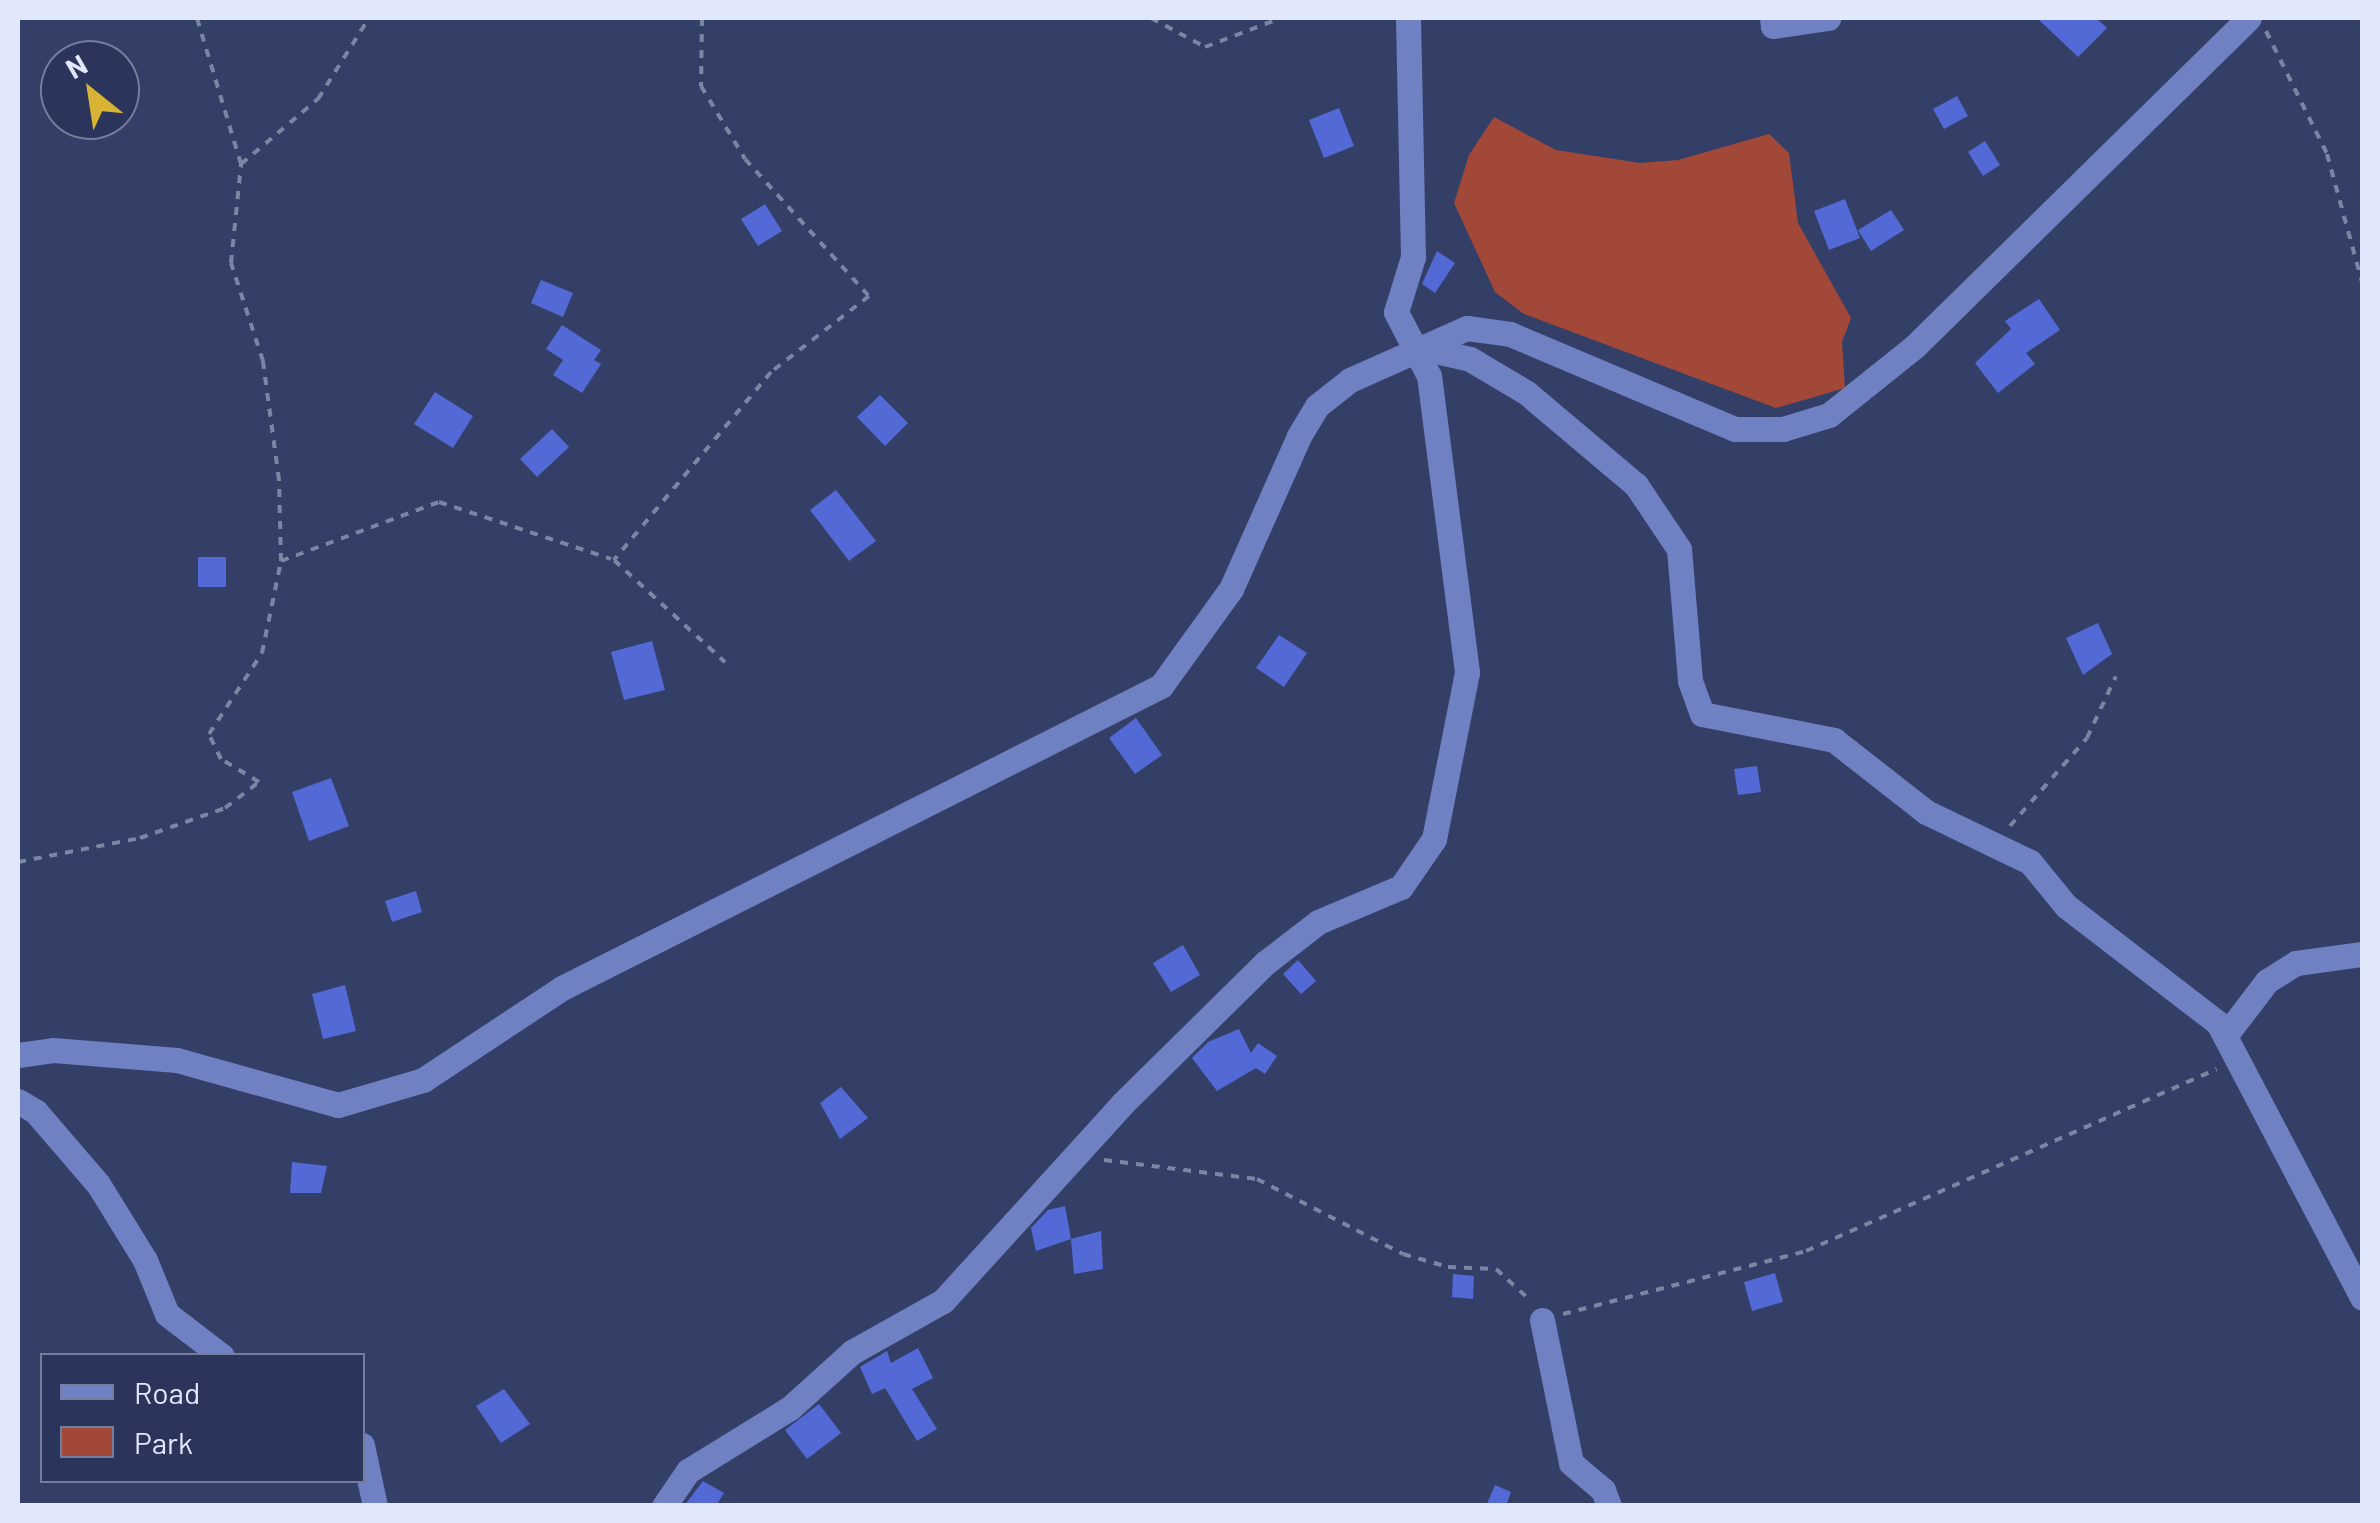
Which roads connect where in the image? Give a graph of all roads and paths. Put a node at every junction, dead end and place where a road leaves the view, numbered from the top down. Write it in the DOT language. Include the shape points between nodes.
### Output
graph roads {
  1 [pos="197,18"];
  2 [pos="369,18"];
  3 [pos="702,18"];
  4 [pos="1151,18"];
  5 [pos="1281,18"];
  6 [pos="1408,18"];
  7 [pos="1772,18"];
  8 [pos="1828,18"];
  9 [pos="2249,18"];
  10 [pos="2260,18"];
  11 [pos="241,164"];
  12 [pos="2362,282"];
  13 [pos="1414,346"];
  14 [pos="614,560"];
  15 [pos="281,561"];
  16 [pos="724,662"];
  17 [pos="2116,676"];
  18 [pos="1998,841"];
  19 [pos="18,862"];
  20 [pos="2362,954"];
  21 [pos="2225,1036"];
  22 [pos="18,1055"];
  23 [pos="2239,1061"];
  24 [pos="18,1101"];
  25 [pos="1074,1156"];
  26 [pos="2362,1297"];
  27 [pos="1542,1320"];
  28 [pos="218,1353"];
  29 [pos="365,1459"];
  30 [pos="375,1506"];
  31 [pos="664,1506"];
  32 [pos="1609,1506"];
  1 -- 11 [label="path"];
  2 -- 11 [label="path" via="318,99"];
  3 -- 14 [label="path" via="700,86 745,159 869,296 771,372"];
  4 -- 5 [label="path" via="1206,47"];
  6 -- 13 [label="street" via="1413,257 1396,312"];
  7 -- 8 [label="street" via="1773,26"];
  9 -- 13 [label="street" via="1915,346 1829,415 1783,429 1735,429 1510,334 1466,328"];
  10 -- 12 [label="path" via="2328,154"];
  11 -- 15 [label="path" via="231,263 263,361 280,480"];
  13 -- 18 [label="street" via="1470,359 1527,393 1636,485 1679,549 1690,682 1702,714 1834,740 1926,812"];
  13 -- 22 [label="street" via="1350,380 1318,406 1231,590 1160,686 562,988 423,1080 338,1105 177,1060 53,1050"];
  13 -- 25 [label="street" via="1428,376 1468,672 1434,839 1401,887 1318,922 1265,963"];
  14 -- 15 [label="path" via="439,502"];
  14 -- 16 [label="path"];
  15 -- 19 [label="path" via="262,654 209,734 221,759 259,782 225,808 140,838"];
  17 -- 18 [label="path" via="2087,738"];
  18 -- 21 [label="street" via="2030,862 2066,906 2125,956 2218,1023"];
  20 -- 21 [label="street" via="2296,963 2268,981"];
  21 -- 23 [label="street"];
  23 -- 26 [label="street"];
  23 -- 27 [label="path" via="1806,1251"];
  24 -- 28 [label="street" via="36,1112 98,1184 145,1260 167,1314"];
  25 -- 27 [label="path" via="1256,1180 1403,1254 1448,1267 1496,1269 1526,1293"];
  25 -- 31 [label="street" via="944,1301 852,1352 790,1408 688,1470"];
  27 -- 32 [label="street" via="1572,1462 1603,1490"];
  29 -- 30 [label="street"];
}
